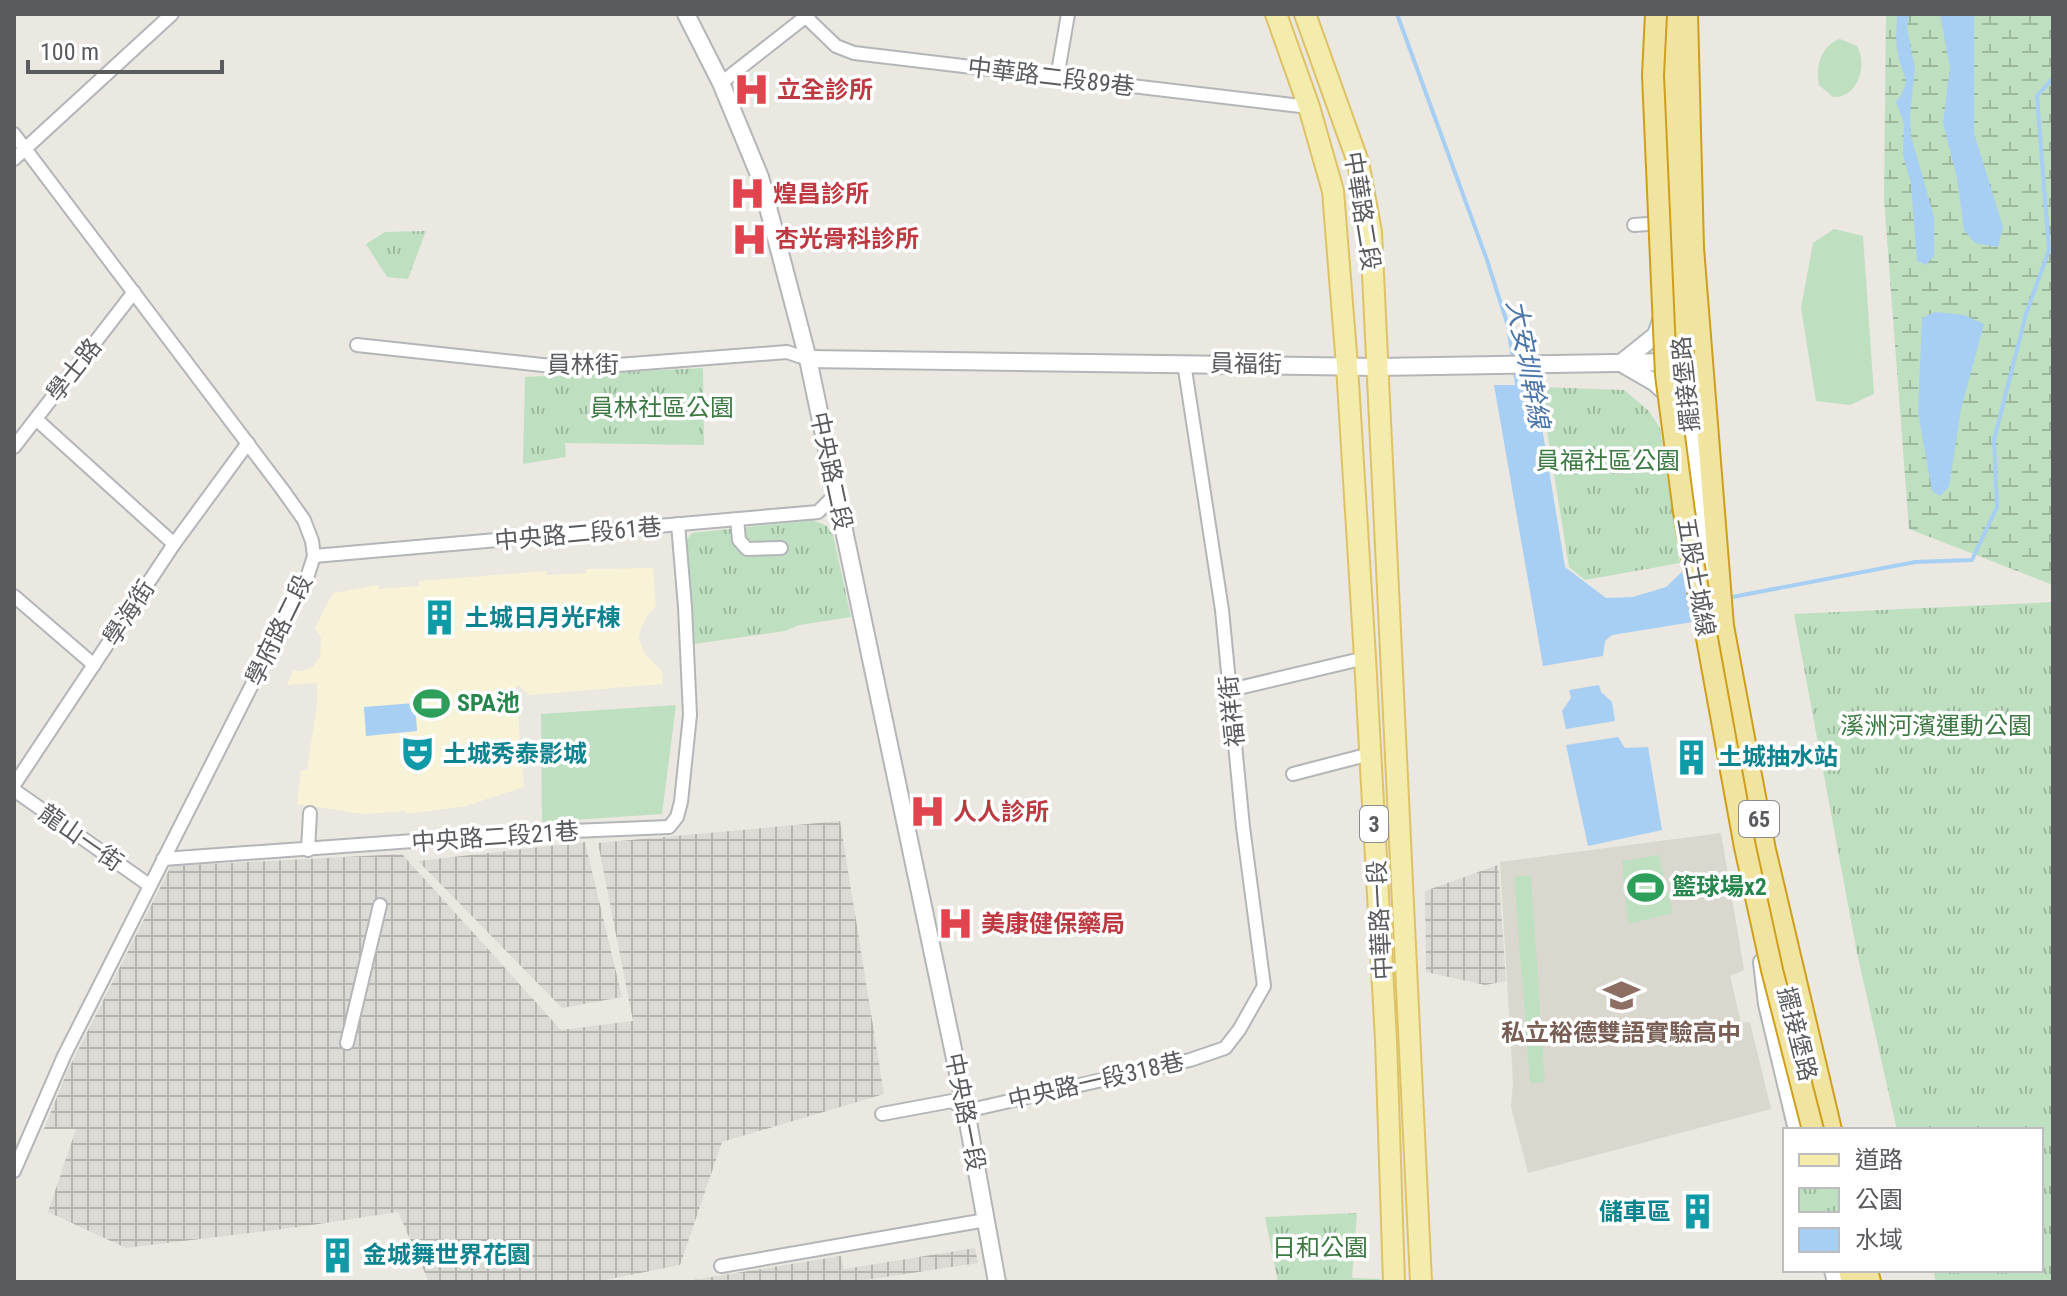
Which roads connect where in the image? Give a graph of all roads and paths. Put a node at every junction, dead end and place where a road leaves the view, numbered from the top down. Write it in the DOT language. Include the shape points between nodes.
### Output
graph roads {
  1 [pos="172,14"];
  2 [pos="686,14"];
  3 [pos="1068,14"];
  4 [pos="1276,14"];
  5 [pos="1305,14"];
  6 [pos="1656,14"];
  7 [pos="1670,14"];
  8 [pos="1687,14"];
  9 [pos="807,16"];
  10 [pos="1057,78"];
  11 [pos="721,83"];
  12 [pos="1309,107"];
  13 [pos="14,134"];
  14 [pos="25,149"];
  15 [pos="14,159"];
  16 [pos="1674,223"];
  17 [pos="1634,225"];
  18 [pos="1676,288"];
  19 [pos="134,292"];
  20 [pos="357,345"];
  21 [pos="1684,355"];
  22 [pos="808,359"];
  23 [pos="1184,363"];
  24 [pos="1621,363"];
  25 [pos="1347,366"];
  26 [pos="1378,367"];
  27 [pos="1689,417"];
  28 [pos="36,419"];
  29 [pos="248,443"];
  30 [pos="14,447"];
  31 [pos="835,495"];
  32 [pos="1711,503"];
  33 [pos="1684,512"];
  34 [pos="737,519"];
  35 [pos="678,524"];
  36 [pos="174,544"];
  37 [pos="781,548"];
  38 [pos="314,556"];
  39 [pos="14,596"];
  40 [pos="1365,658"];
  41 [pos="94,665"];
  42 [pos="1230,690"];
  43 [pos="1370,754"];
  44 [pos="1293,774"];
  45 [pos="14,788"];
  46 [pos="310,813"];
  47 [pos="1753,845"];
  48 [pos="308,850"];
  49 [pos="163,859"];
  50 [pos="149,885"];
  51 [pos="380,905"];
  52 [pos="930,943"];
  53 [pos="347,1043"];
  54 [pos="1225,1048"];
  55 [pos="966,1111"];
  56 [pos="882,1114"];
  57 [pos="1797,1128"];
  58 [pos="1812,1128"];
  59 [pos="1820,1128"];
  60 [pos="1831,1128"];
  61 [pos="14,1171"];
  62 [pos="986,1220"];
  63 [pos="721,1266"];
  64 [pos="997,1282"];
  65 [pos="1394,1282"];
  66 [pos="1421,1282"];
  1 -- 14 [label="street"];
  2 -- 11 [label="street, 中央路二段"];
  3 -- 10 [label="street"];
  4 -- 12 [label="main road, 中華路二段 / 3"];
  5 -- 26 [label="main road, 中華路二段 / 3" via="1358,162 1371,232"];
  6 -- 33 [label="highway, 五股土城線 / 65, bridge" via="1653,75 1666,375"];
  7 -- 16 [label="street, 擺接堡路"];
  7 -- 21 [label="highway"];
  8 -- 32 [label="highway, 五股土城線 / 65" via="1693,248"];
  9 -- 10 [label="street, 中華路二段89巷" via="836,46 854,53"];
  9 -- 11 [label="street"];
  10 -- 12 [label="street, 中華路二段89巷"];
  11 -- 22 [label="street, 中央路二段" via="765,191"];
  12 -- 25 [label="main road, 中華路二段 / 3" via="1333,191"];
  13 -- 14 [label="street, 學府路二段"];
  14 -- 15 [label="street"];
  14 -- 19 [label="street, 學府路二段"];
  16 -- 17 [label="street"];
  16 -- 18 [label="street, 擺接堡路"];
  18 -- 21 [label="street, 擺接堡路"];
  18 -- 24 [label="street" via="1656,335"];
  19 -- 28 [label="street, 學士路"];
  19 -- 29 [label="street, 學府路二段"];
  20 -- 22 [label="street, 員林街" via="561,367 787,352"];
  21 -- 24 [label="street, 員福街"];
  21 -- 27 [label="street, 擺接堡路"];
  21 -- 32 [label="highway, bridge" via="1697,451"];
  21 -- 33 [label="highway, bridge"];
  22 -- 23 [label="street, 員福街"];
  22 -- 31 [label="street, 中央路二段"];
  23 -- 25 [label="street, 員福街"];
  23 -- 42 [label="street, 福祥街"];
  24 -- 26 [label="street, 員福街"];
  24 -- 27 [label="street" via="1654,382"];
  25 -- 26 [label="street, 員福街"];
  25 -- 40 [label="main road, 中華路一段 / 3"];
  26 -- 66 [label="main road, 中華路一段 / 3"];
  27 -- 47 [label="street, 擺接堡路" via="1711,613"];
  28 -- 30 [label="street, 學士路"];
  28 -- 36 [label="street"];
  29 -- 36 [label="street, 學海街"];
  29 -- 38 [label="street, 學府路二段" via="304,520"];
  31 -- 34 [label="street, 中央路二段61巷" via="818,512"];
  31 -- 52 [label="street, 中央路二段"];
  32 -- 60 [label="highway, 五股土城線 / 65" via="1723,626 1765,850"];
  33 -- 58 [label="highway, 五股土城線 / 65, bridge" via="1745,847"];
  34 -- 35 [label="street, 中央路二段61巷"];
  34 -- 37 [label="street" via="739,540 747,549"];
  35 -- 38 [label="street, 中央路二段61巷"];
  35 -- 48 [label="street, 中央路二段21巷" via="690,715 677,817 669,827"];
  36 -- 41 [label="street, 學海街"];
  38 -- 49 [label="street, 學府路二段"];
  39 -- 41 [label="street"];
  40 -- 42 [label="street"];
  40 -- 43 [label="main road, 中華路一段 / 3"];
  41 -- 45 [label="street, 學海街"];
  42 -- 54 [label="street, 福祥街" via="1264,986"];
  43 -- 44 [label="street"];
  43 -- 65 [label="main road, 中華路一段 / 3"];
  45 -- 50 [label="street, 龍山一街"];
  46 -- 48 [label="street"];
  47 -- 57 [label="street, 擺接堡路" via="1767,1004"];
  47 -- 59 [label="street, 擺接堡路"];
  48 -- 49 [label="street, 中央路二段21巷"];
  49 -- 50 [label="street, 學府路二段"];
  50 -- 61 [label="street, 學府路二段" via="58,1067"];
  51 -- 53 [label="street"];
  52 -- 55 [label="street, 中央路一段"];
  54 -- 55 [label="street, 中央路一段318巷"];
  55 -- 56 [label="street" via="952,1101"];
  55 -- 62 [label="street, 中央路一段"];
  62 -- 63 [label="street"];
  62 -- 64 [label="street, 中央路一段"];
}
